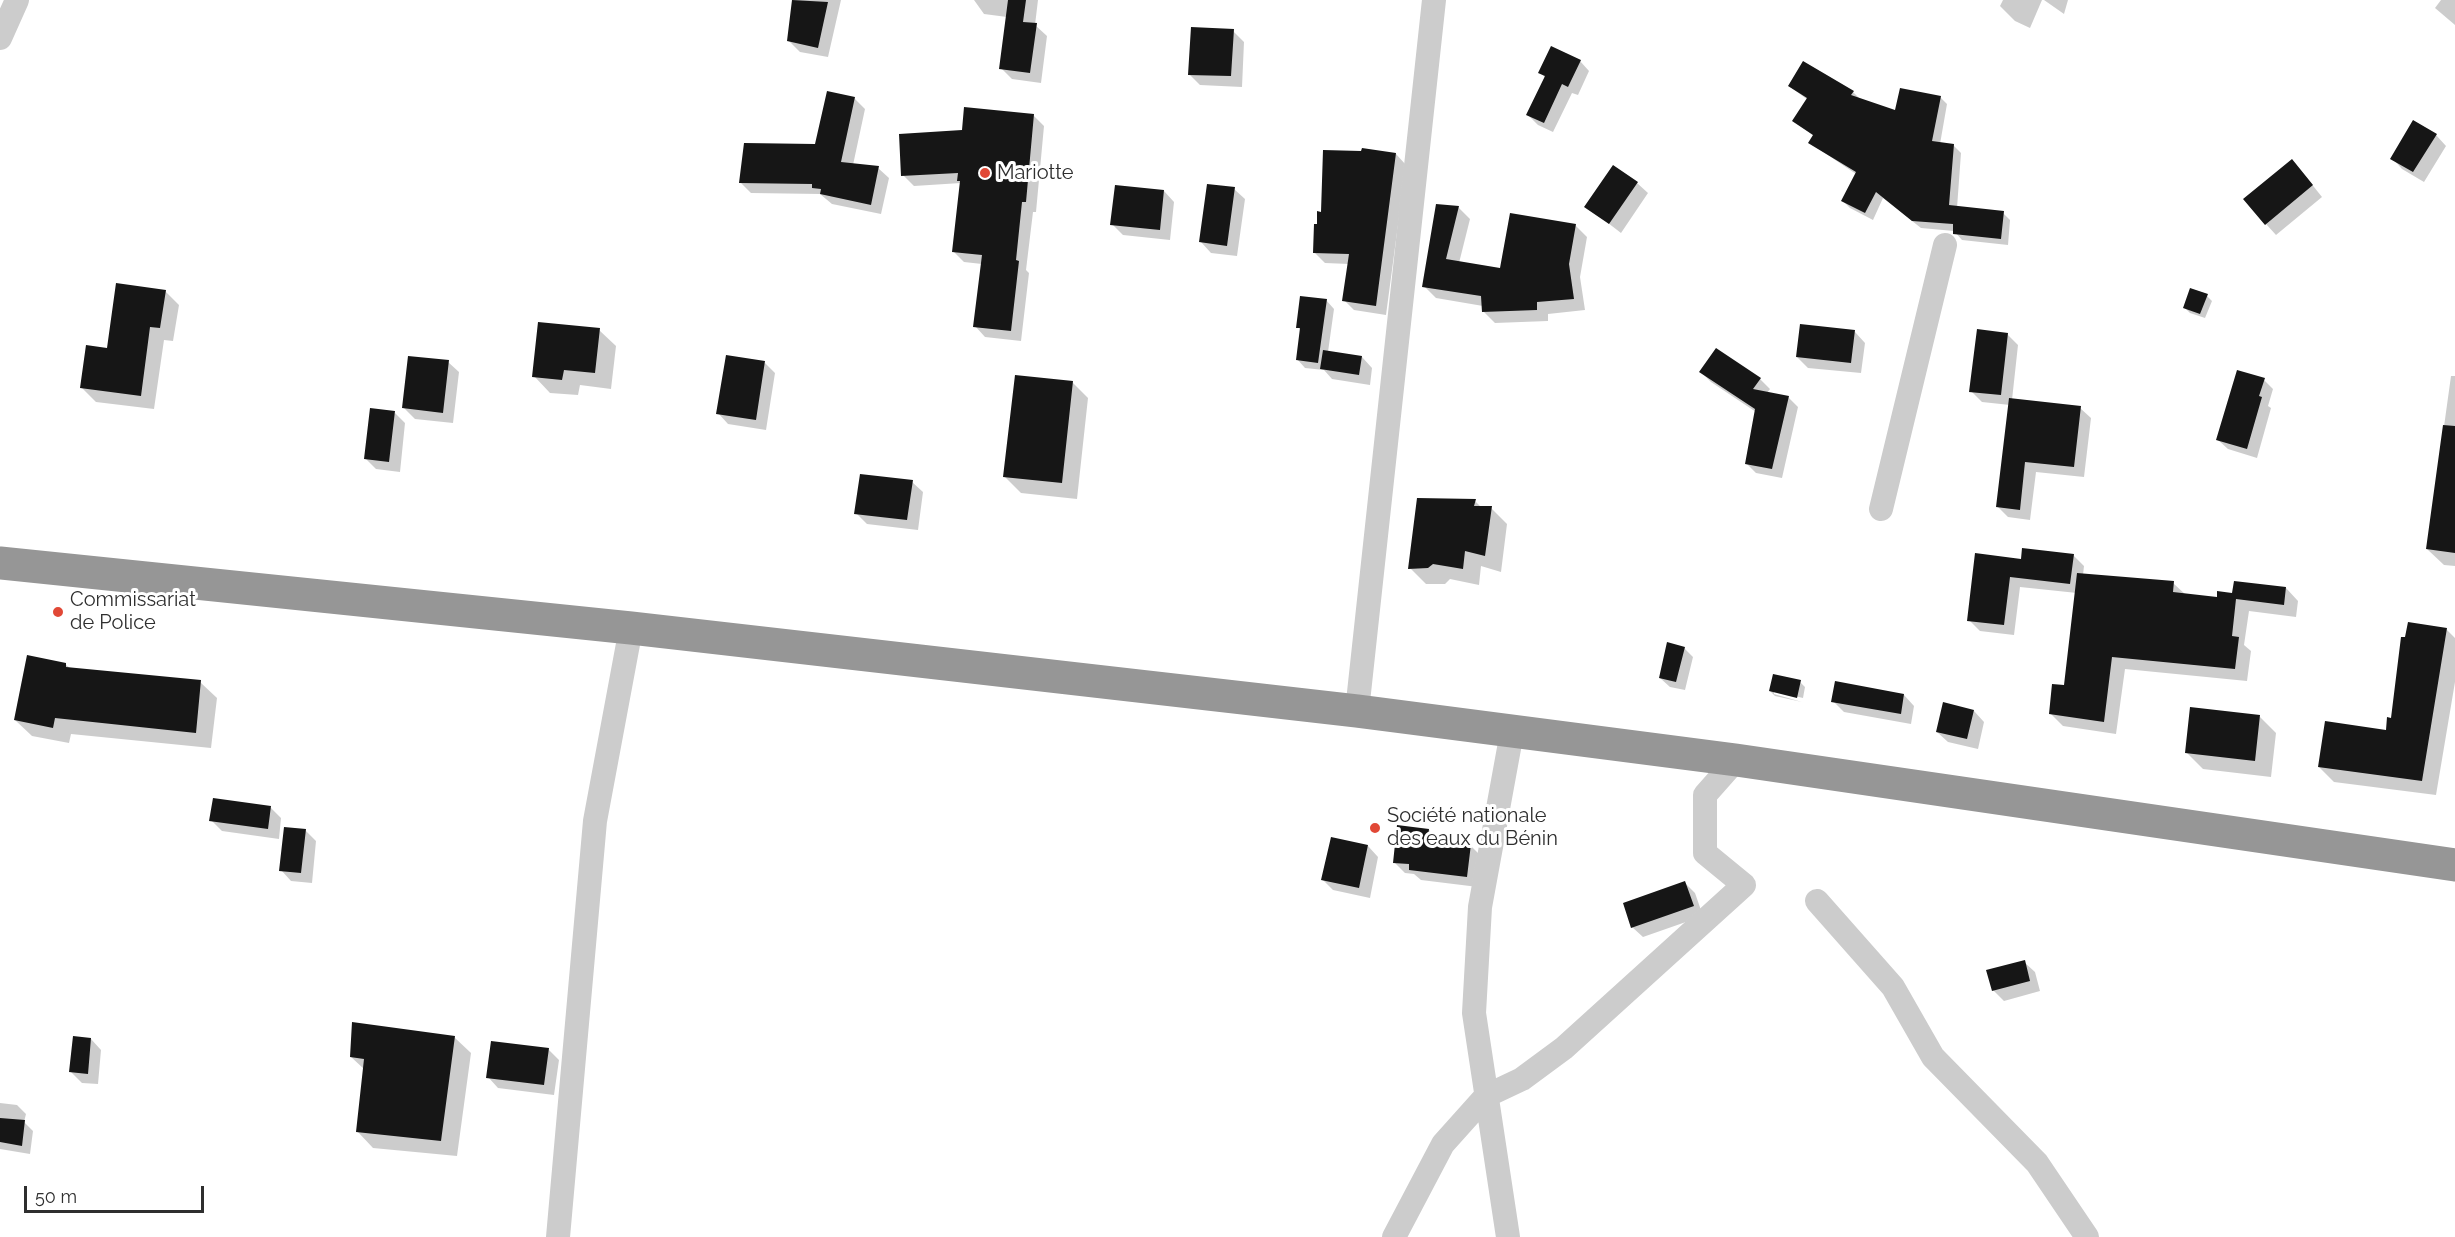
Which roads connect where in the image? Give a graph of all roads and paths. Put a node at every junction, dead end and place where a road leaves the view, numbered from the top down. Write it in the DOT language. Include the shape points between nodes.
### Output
graph roads {
  1 [pos="17,0"];
  2 [pos="1434,0"];
  3 [pos="0,38"];
  4 [pos="1945,245"];
  5 [pos="1881,509"];
  6 [pos="0,563"];
  7 [pos="631,628"];
  8 [pos="1357,711"];
  9 [pos="1512,732"];
  10 [pos="1736,760"];
  11 [pos="2455,865"];
  12 [pos="1817,901"];
  13 [pos="1486,1096"];
  14 [pos="558,1237"];
  15 [pos="1394,1237"];
  16 [pos="1508,1237"];
  17 [pos="2087,1237"];
  1 -- 3 [label="street"];
  2 -- 8 [label="street"];
  4 -- 5 [label="street"];
  6 -- 7 [label="highway"];
  7 -- 8 [label="highway"];
  7 -- 14 [label="street" via="595,821"];
  8 -- 9 [label="highway"];
  9 -- 10 [label="highway"];
  9 -- 13 [label="street" via="1480,907 1474,1014"];
  10 -- 11 [label="highway"];
  10 -- 13 [label="street" via="1705,795 1705,853 1744,885 1563,1048 1522,1079"];
  12 -- 17 [label="street" via="1893,987 1933,1057 2037,1163"];
  13 -- 15 [label="street" via="1443,1144"];
  13 -- 16 [label="street"];
}
